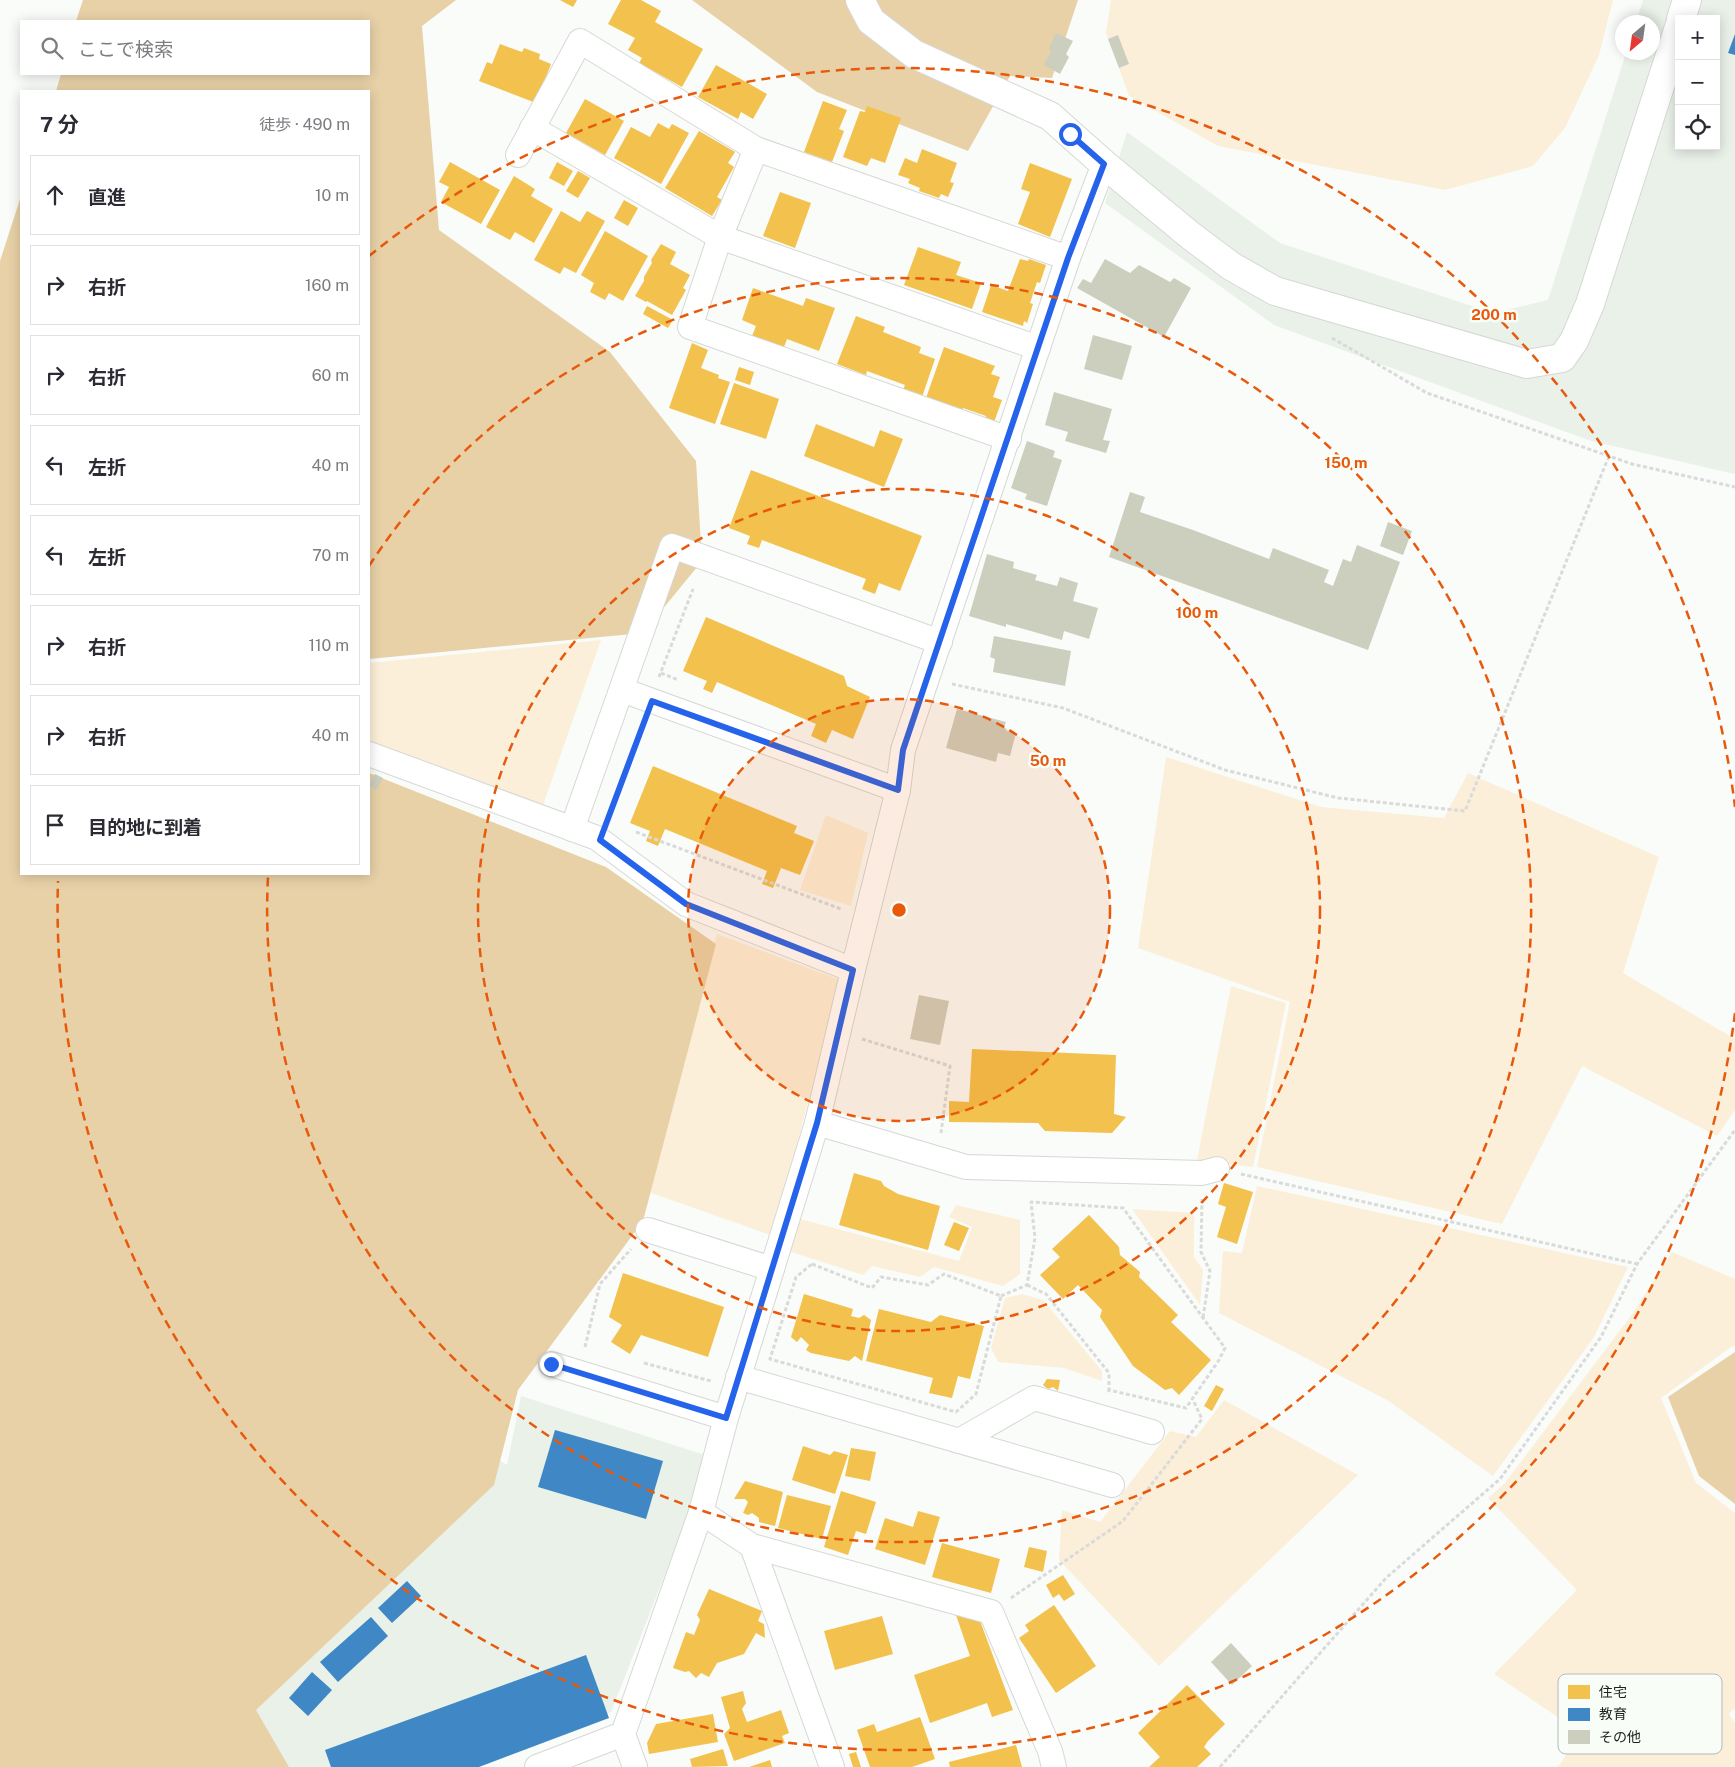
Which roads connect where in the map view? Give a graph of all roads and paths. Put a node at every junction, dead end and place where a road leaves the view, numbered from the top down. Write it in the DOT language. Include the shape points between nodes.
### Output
graph roads {
  1 [pos="860,0"];
  2 [pos="1687,0"];
  3 [pos="1682,15"];
  4 [pos="1675,39"];
  5 [pos="532,128"];
  6 [pos="756,149"];
  7 [pos="518,155"];
  8 [pos="1104,164"];
  9 [pos="720,237"];
  10 [pos="1068,258"];
  11 [pos="1326,335"];
  12 [pos="1038,348"];
  13 [pos="1008,439"];
  14 [pos="1609,456"];
  15 [pos="1735,487"];
  16 [pos="693,589"];
  17 [pos="940,642"];
  18 [pos="927,679"];
  19 [pos="622,690"];
  20 [pos="652,701"];
  21 [pos="370,754"];
  22 [pos="898,790"];
  23 [pos="572,829"];
  24 [pos="635,831"];
  25 [pos="600,840"];
  26 [pos="866,918"];
  27 [pos="853,970"];
  28 [pos="838,1032"];
  29 [pos="817,1123"];
  30 [pos="1735,1130"];
  31 [pos="941,1137"];
  32 [pos="1210,1171"];
  33 [pos="648,1230"];
  34 [pos="1638,1264"];
  35 [pos="772,1269"];
  36 [pos="1026,1285"];
  37 [pos="1001,1296"];
  38 [pos="1203,1318"];
  39 [pos="595,1349"];
  40 [pos="642,1362"];
  41 [pos="551,1364"];
  42 [pos="729,1380"];
  43 [pos="1109,1390"];
  44 [pos="1193,1399"];
  45 [pos="726,1418"];
  46 [pos="1102,1418"];
  47 [pos="1152,1432"];
  48 [pos="959,1441"];
  49 [pos="1112,1485"];
  50 [pos="701,1512"];
  51 [pos="752,1546"];
  52 [pos="991,1612"];
  53 [pos="623,1734"];
  54 [pos="537,1767"];
  55 [pos="635,1767"];
  56 [pos="832,1767"];
  57 [pos="1054,1767"];
  58 [pos="1220,1767"];
  1 -- 8 [label="street" via="871,22 914,54 1050,116"];
  2 -- 3 [label="street"];
  4 -- 8 [label="street" via="1590,304 1574,341 1562,358 1527,364 1275,291 1231,266"];
  5 -- 6 [label="street" via="580,41"];
  5 -- 7 [label="street"];
  5 -- 9 [label="street"];
  6 -- 9 [label="street"];
  6 -- 10 [label="street"];
  8 -- 10 [label="street"];
  9 -- 12 [label="street"];
  9 -- 13 [label="street" via="690,327"];
  10 -- 12 [label="street"];
  11 -- 14 [label="path" via="1427,393"];
  12 -- 13 [label="street"];
  13 -- 17 [label="street"];
  14 -- 15 [label="path"];
  14 -- 18 [label="path" via="1464,811 1328,795 1224,770 1063,708"];
  16 -- 20 [label="path"];
  17 -- 18 [label="street"];
  17 -- 19 [label="street" via="672,546"];
  18 -- 22 [label="street" via="903,750"];
  19 -- 20 [label="street"];
  19 -- 23 [label="street"];
  20 -- 22 [label="street"];
  20 -- 25 [label="path"];
  21 -- 23 [label="street"];
  22 -- 26 [label="street"];
  23 -- 25 [label="street"];
  24 -- 26 [label="path"];
  25 -- 27 [label="street" via="686,904"];
  26 -- 27 [label="street"];
  27 -- 28 [label="street"];
  28 -- 29 [label="street"];
  28 -- 31 [label="path" via="950,1066"];
  29 -- 32 [label="street" via="966,1167"];
  29 -- 35 [label="street"];
  30 -- 34 [label="path"];
  32 -- 34 [label="path"];
  32 -- 38 [label="path" via="1201,1252 1210,1271"];
  33 -- 35 [label="street"];
  33 -- 39 [label="path" via="600,1284 585,1346"];
  34 -- 58 [label="path" via="1602,1337 1500,1480 1386,1578"];
  35 -- 42 [label="street"];
  36 -- 37 [label="path"];
  36 -- 38 [label="path" via="1035,1238 1030,1202 1123,1208"];
  36 -- 43 [label="path" via="1046,1294 1081,1337 1109,1373"];
  37 -- 37 [label="path" via="976,1394 956,1412 770,1359 796,1277 812,1264 872,1288 880,1277 928,1286 944,1274"];
  38 -- 44 [label="path" via="1225,1348"];
  40 -- 42 [label="path"];
  41 -- 45 [label="street"];
  42 -- 45 [label="street"];
  42 -- 48 [label="street"];
  43 -- 44 [label="path" via="1186,1408"];
  43 -- 46 [label="path"];
  44 -- 52 [label="path" via="1202,1419 1123,1521"];
  45 -- 50 [label="street"];
  46 -- 47 [label="street"];
  46 -- 48 [label="street" via="1034,1398"];
  48 -- 49 [label="street"];
  50 -- 51 [label="street"];
  50 -- 53 [label="street"];
  51 -- 52 [label="street"];
  51 -- 56 [label="street"];
  52 -- 57 [label="street"];
  53 -- 54 [label="street"];
  53 -- 55 [label="street"];
}
